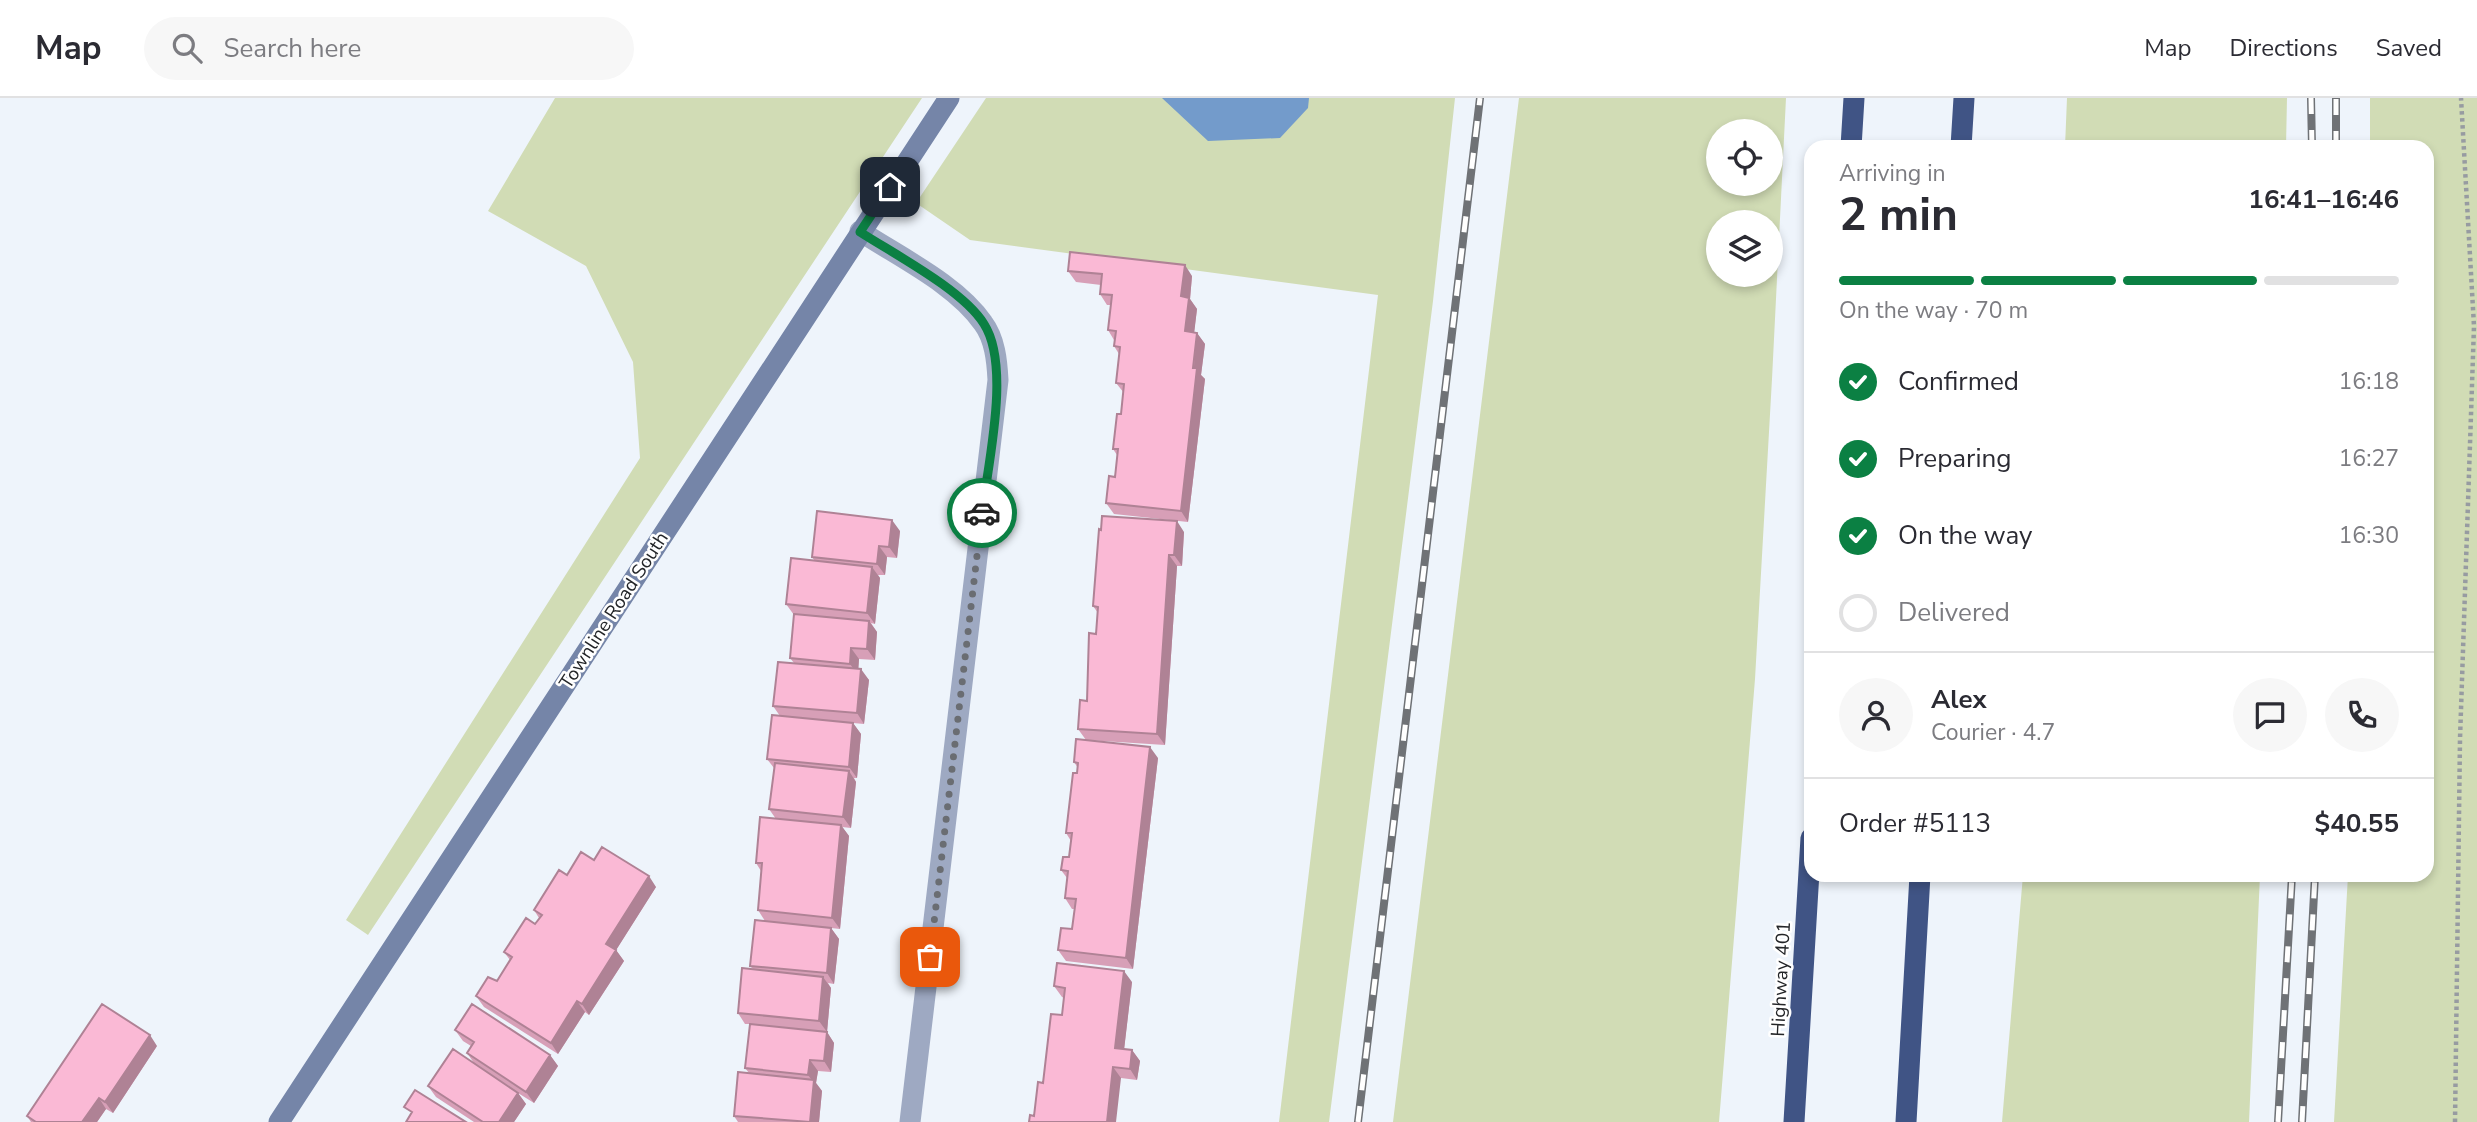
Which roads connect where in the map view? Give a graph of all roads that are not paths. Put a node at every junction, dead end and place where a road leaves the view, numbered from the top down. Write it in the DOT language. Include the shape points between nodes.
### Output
graph roads {
  1 [pos="949,98"];
  2 [pos="1854,98"];
  3 [pos="1964,98"];
  4 [pos="1851,140"];
  5 [pos="1961,140"];
  6 [pos="860,232"];
  7 [pos="1808,882"];
  8 [pos="1920,882"];
  9 [pos="279,1122"];
  10 [pos="910,1122"];
  11 [pos="1794,1122"];
  12 [pos="1906,1122"];
  1 -- 6 [label="street, Townline Road South"];
  2 -- 4 [label="highway"];
  3 -- 5 [label="highway"];
  6 -- 9 [label="street, Townline Road South"];
  6 -- 10 [label="street" via="954,292 984,323 996,354 998,380"];
  7 -- 11 [label="highway, Highway 401"];
  8 -- 12 [label="highway"];
}
